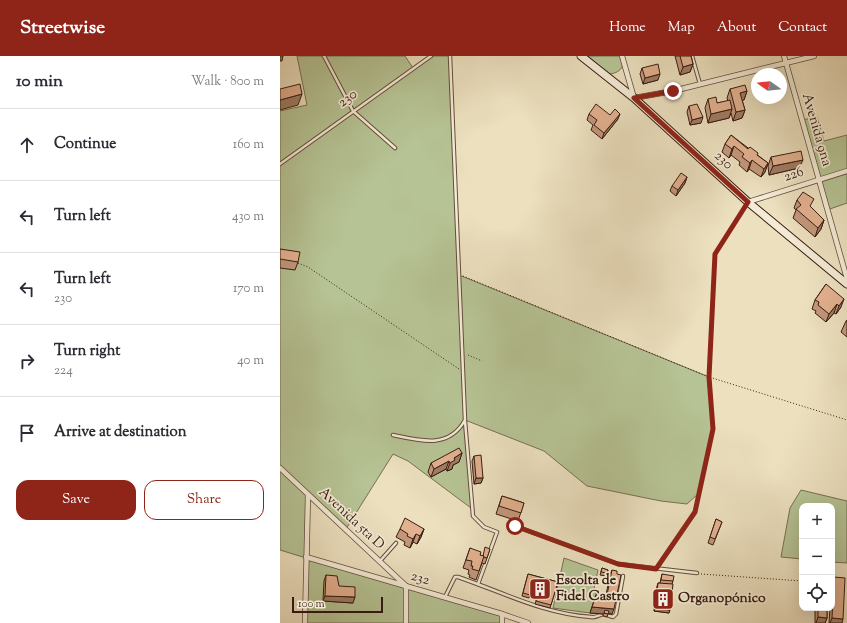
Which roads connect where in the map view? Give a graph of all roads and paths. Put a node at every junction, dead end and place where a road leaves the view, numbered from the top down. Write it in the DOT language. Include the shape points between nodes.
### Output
graph roads {
  1 [pos="324,56"];
  2 [pos="431,56"];
  3 [pos="450,56"];
  4 [pos="580,56"];
  5 [pos="622,56"];
  6 [pos="692,56"];
  7 [pos="784,56"];
  8 [pos="814,56"];
  9 [pos="786,64"];
  10 [pos="700,85"];
  11 [pos="634,98"];
  12 [pos="353,111"];
  13 [pos="395,148"];
  14 [pos="280,164"];
  15 [pos="847,171"];
  16 [pos="818,179"];
  17 [pos="748,202"];
  18 [pos="298,263"];
  19 [pos="459,275"];
  20 [pos="847,279"];
  21 [pos="847,284"];
  22 [pos="462,352"];
  23 [pos="482,361"];
  24 [pos="462,371"];
  25 [pos="709,377"];
  26 [pos="465,420"];
  27 [pos="847,420"];
  28 [pos="394,435"];
  29 [pos="280,468"];
  30 [pos="308,495"];
  31 [pos="513,521"];
  32 [pos="396,543"];
  33 [pos="306,557"];
  34 [pos="380,561"];
  35 [pos="656,569"];
  36 [pos="697,573"];
  37 [pos="623,576"];
  38 [pos="799,582"];
  39 [pos="478,584"];
  40 [pos="406,586"];
  41 [pos="444,597"];
  42 [pos="502,614"];
  43 [pos="603,614"];
  44 [pos="607,615"];
  45 [pos="305,623"];
  46 [pos="406,623"];
  47 [pos="502,623"];
  48 [pos="528,623"];
  1 -- 12 [label="lane"];
  2 -- 12 [label="lane, 230"];
  3 -- 19 [label="lane"];
  4 -- 11 [label="street, 230"];
  5 -- 11 [label="street"];
  6 -- 10 [label="lane"];
  7 -- 9 [label="street, Avenida 9na"];
  8 -- 9 [label="street"];
  9 -- 10 [label="street"];
  9 -- 16 [label="street, Avenida 9na"];
  10 -- 11 [label="street"];
  11 -- 17 [label="street, 230"];
  12 -- 13 [label="lane"];
  12 -- 14 [label="lane, 230"];
  15 -- 16 [label="street, 226"];
  16 -- 17 [label="street, 226"];
  16 -- 20 [label="street, Avenida 9na"];
  17 -- 21 [label="street, 230"];
  17 -- 25 [label="path" via="715,254"];
  18 -- 24 [label="path" via="314,271"];
  19 -- 22 [label="lane"];
  19 -- 25 [label="path"];
  22 -- 23 [label="path"];
  22 -- 24 [label="lane"];
  24 -- 26 [label="lane"];
  25 -- 27 [label="path"];
  25 -- 35 [label="path" via="713,429 695,512"];
  26 -- 28 [label="lane" via="456,433 435,441"];
  26 -- 39 [label="lane" via="473,516 484,527 497,532"];
  29 -- 30 [label="street, Avenida 5ta D"];
  30 -- 33 [label="street"];
  30 -- 34 [label="street, Avenida 5ta D"];
  31 -- 35 [label="lane" via="515,526 618,564"];
  32 -- 34 [label="lane"];
  33 -- 40 [label="street, 232"];
  33 -- 45 [label="street"];
  34 -- 40 [label="street, Avenida 5ta D"];
  35 -- 36 [label="lane"];
  36 -- 38 [label="path"];
  37 -- 44 [label="lane" via="616,614 613,617"];
  39 -- 41 [label="lane" via="455,577"];
  39 -- 43 [label="lane" via="546,609 593,618"];
  40 -- 41 [label="street, 232"];
  40 -- 46 [label="street"];
  41 -- 42 [label="street, 232"];
  42 -- 47 [label="street"];
  42 -- 48 [label="street, 232"];
}
